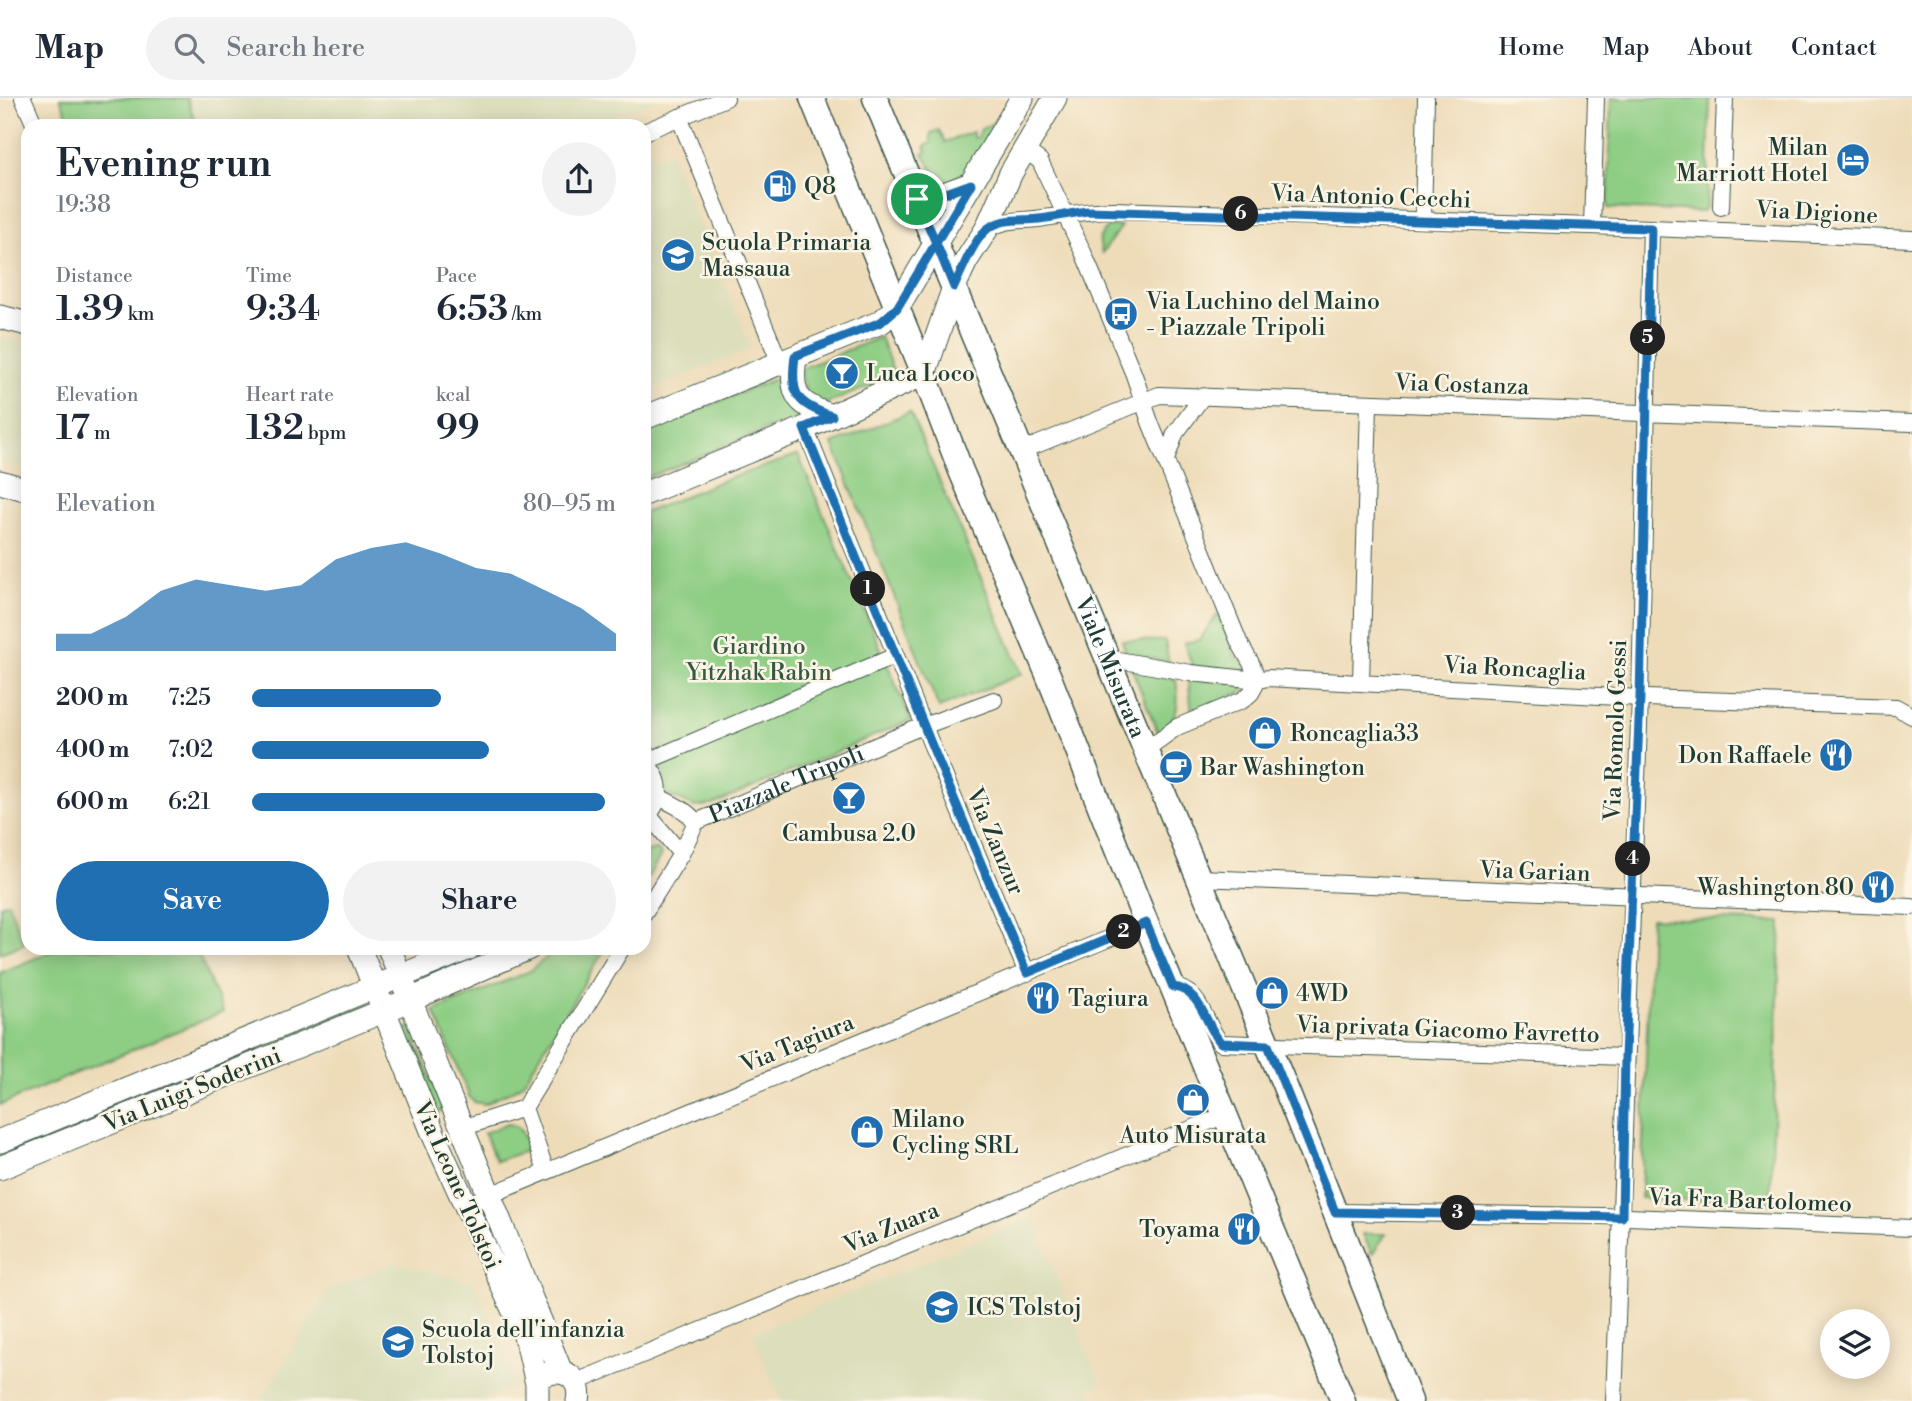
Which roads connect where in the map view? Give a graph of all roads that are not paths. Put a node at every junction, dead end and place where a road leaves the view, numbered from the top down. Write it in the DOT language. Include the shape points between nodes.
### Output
graph roads {
  1 [pos="23,98"];
  2 [pos="726,98"];
  3 [pos="812,98"];
  4 [pos="875,98"];
  5 [pos="1022,98"];
  6 [pos="1055,98"];
  7 [pos="1426,98"];
  8 [pos="1596,98"];
  9 [pos="1725,98"];
  10 [pos="679,117"];
  11 [pos="32,119"];
  12 [pos="651,129"];
  13 [pos="1001,136"];
  14 [pos="1024,149"];
  15 [pos="971,184"];
  16 [pos="917,199"];
  17 [pos="1721,207"];
  18 [pos="1065,214"];
  19 [pos="1423,220"];
  20 [pos="1592,226"];
  21 [pos="1651,228"];
  22 [pos="986,230"];
  23 [pos="1912,239"];
  24 [pos="936,243"];
  25 [pos="954,287"];
  26 [pos="897,308"];
  27 [pos="0,317"];
  28 [pos="21,322"];
  29 [pos="788,360"];
  30 [pos="924,374"];
  31 [pos="1203,396"];
  32 [pos="1142,401"];
  33 [pos="1369,404"];
  34 [pos="1647,412"];
  35 [pos="651,415"];
  36 [pos="832,416"];
  37 [pos="1912,423"];
  38 [pos="804,428"];
  39 [pos="1020,449"];
  40 [pos="1166,460"];
  41 [pos="0,482"];
  42 [pos="21,487"];
  43 [pos="651,491"];
  44 [pos="895,656"];
  45 [pos="1107,658"];
  46 [pos="1258,680"];
  47 [pos="1361,681"];
  48 [pos="1640,697"];
  49 [pos="1912,699"];
  50 [pos="993,700"];
  51 [pos="1896,707"];
  52 [pos="1912,716"];
  53 [pos="924,726"];
  54 [pos="1145,750"];
  55 [pos="651,762"];
  56 [pos="651,796"];
  57 [pos="651,807"];
  58 [pos="651,810"];
  59 [pos="696,822"];
  60 [pos="681,854"];
  61 [pos="1199,878"];
  62 [pos="1632,896"];
  63 [pos="651,902"];
  64 [pos="1912,907"];
  65 [pos="1146,923"];
  66 [pos="362,955"];
  67 [pos="392,955"];
  68 [pos="452,955"];
  69 [pos="513,955"];
  70 [pos="618,955"];
  71 [pos="1027,973"];
  72 [pos="401,976"];
  73 [pos="374,986"];
  74 [pos="1173,987"];
  75 [pos="410,1000"];
  76 [pos="384,1010"];
  77 [pos="1268,1045"];
  78 [pos="1625,1057"];
  79 [pos="524,1108"];
  80 [pos="1224,1115"];
  81 [pos="461,1128"];
  82 [pos="435,1138"];
  83 [pos="0,1140"];
  84 [pos="0,1168"];
  85 [pos="546,1171"];
  86 [pos="488,1195"];
  87 [pos="466,1205"];
  88 [pos="1335,1212"];
  89 [pos="1622,1217"];
  90 [pos="1912,1228"];
  91 [pos="572,1385"];
  92 [pos="534,1396"];
  93 [pos="1343,1401"];
  94 [pos="1410,1401"];
  95 [pos="1614,1401"];
  1 -- 11 [label="street"];
  2 -- 10 [label="street"];
  3 -- 26 [label="main road"];
  4 -- 16 [label="main road"];
  5 -- 13 [label="street"];
  6 -- 14 [label="street"];
  7 -- 19 [label="street"];
  8 -- 20 [label="street"];
  9 -- 17 [label="street"];
  10 -- 12 [label="street"];
  10 -- 29 [label="street"];
  13 -- 14 [label="street"];
  13 -- 15 [label="street"];
  14 -- 18 [label="street" via="1040,161"];
  14 -- 22 [label="street"];
  15 -- 16 [label="street"];
  15 -- 24 [label="street"];
  16 -- 24 [label="main road"];
  18 -- 19 [label="street, Via Antonio Cecchi" via="1114,210"];
  18 -- 22 [label="street, Via Antonio Cecchi" via="1012,219"];
  18 -- 32 [label="street"];
  19 -- 20 [label="street, Via Antonio Cecchi"];
  20 -- 21 [label="street, Via Antonio Cecchi"];
  21 -- 23 [label="street, Via Digione"];
  21 -- 34 [label="street, Via Romolo Gessi"];
  22 -- 25 [label="street"];
  24 -- 25 [label="main road"];
  24 -- 26 [label="street"];
  25 -- 30 [label="street"];
  25 -- 39 [label="main road, Viale Misurata"];
  26 -- 29 [label="street" via="881,322"];
  26 -- 30 [label="main road"];
  27 -- 28 [label="street"];
  29 -- 35 [label="street"];
  29 -- 36 [label="street" via="795,391 807,408"];
  30 -- 36 [label="street"];
  30 -- 65 [label="main road"];
  31 -- 32 [label="street, Via Costanza" via="1159,395"];
  31 -- 33 [label="street, Via Costanza"];
  31 -- 40 [label="street" via="1175,434"];
  32 -- 39 [label="street, Via Costanza"];
  32 -- 40 [label="street"];
  33 -- 34 [label="street, Via Costanza"];
  33 -- 47 [label="street"];
  34 -- 37 [label="street, Via Costanza"];
  34 -- 48 [label="street, Via Romolo Gessi"];
  36 -- 38 [label="street"];
  38 -- 43 [label="street"];
  38 -- 44 [label="street"];
  39 -- 45 [label="main road, Viale Misurata"];
  40 -- 46 [label="street"];
  41 -- 42 [label="street"];
  44 -- 53 [label="street"];
  44 -- 55 [label="street"];
  45 -- 46 [label="street, Via Roncaglia"];
  45 -- 54 [label="main road, Viale Misurata"];
  46 -- 47 [label="street, Via Roncaglia"];
  46 -- 54 [label="street" via="1243,700 1177,727"];
  47 -- 48 [label="street, Via Roncaglia"];
  48 -- 51 [label="street, Via Roncaglia"];
  48 -- 62 [label="street, Via Romolo Gessi"];
  49 -- 51 [label="street, Via Roncaglia"];
  50 -- 53 [label="street, Piazzale Tripoli"];
  51 -- 52 [label="street, Via Roncaglia"];
  53 -- 59 [label="street, Piazzale Tripoli"];
  53 -- 71 [label="street, Via Zanzur"];
  54 -- 61 [label="main road, Viale Misurata"];
  55 -- 56 [label="street"];
  57 -- 59 [label="street, Piazzale Tripoli" via="679,807"];
  58 -- 60 [label="street"];
  59 -- 60 [label="street"];
  60 -- 63 [label="street"];
  61 -- 62 [label="street, Via Garian"];
  61 -- 77 [label="main road, Viale Misurata"];
  62 -- 64 [label="street, Via Garian"];
  62 -- 78 [label="street, Via Romolo Gessi"];
  65 -- 71 [label="street, Via Tagiura"];
  65 -- 74 [label="main road"];
  66 -- 73 [label="street, Via Leone Tolstoi"];
  67 -- 72 [label="street, Via Leone Tolstoi"];
  68 -- 72 [label="street, Via Luigi Soderini"];
  69 -- 75 [label="street, Via Luigi Soderini"];
  70 -- 79 [label="street"];
  71 -- 85 [label="street, Via Tagiura"];
  72 -- 73 [label="street, Via Luigi Soderini"];
  72 -- 75 [label="street, Via Leone Tolstoi"];
  73 -- 76 [label="street, Via Leone Tolstoi"];
  73 -- 83 [label="street, Via Luigi Soderini"];
  74 -- 77 [label="street" via="1183,988 1194,999 1221,1043"];
  74 -- 80 [label="main road"];
  75 -- 76 [label="street, Via Luigi Soderini"];
  75 -- 81 [label="street, Via Leone Tolstoi"];
  76 -- 82 [label="street, Via Leone Tolstoi"];
  76 -- 84 [label="street, Via Luigi Soderini"];
  77 -- 78 [label="street, Via privata Giacomo Favretto"];
  77 -- 88 [label="main road, Viale Misurata"];
  78 -- 89 [label="street, Via Romolo Gessi"];
  79 -- 81 [label="street"];
  79 -- 85 [label="street"];
  80 -- 91 [label="street, Via Zuara"];
  80 -- 93 [label="main road"];
  81 -- 82 [label="street"];
  81 -- 86 [label="street, Via Leone Tolstoi"];
  82 -- 87 [label="street, Via Leone Tolstoi"];
  85 -- 86 [label="street, Via Tagiura"];
  86 -- 87 [label="street, Via Tagiura"];
  86 -- 91 [label="street, Via Leone Tolstoi"];
  87 -- 92 [label="street, Via Leone Tolstoi" via="527,1340"];
  88 -- 89 [label="street, Via Fra Bartolomeo"];
  88 -- 94 [label="main road, Viale Misurata"];
  89 -- 90 [label="street, Via Fra Bartolomeo"];
  89 -- 95 [label="street, Via Romolo Gessi"];
  91 -- 92 [label="street, Via Leone Tolstoi" via="546,1374"];
}
